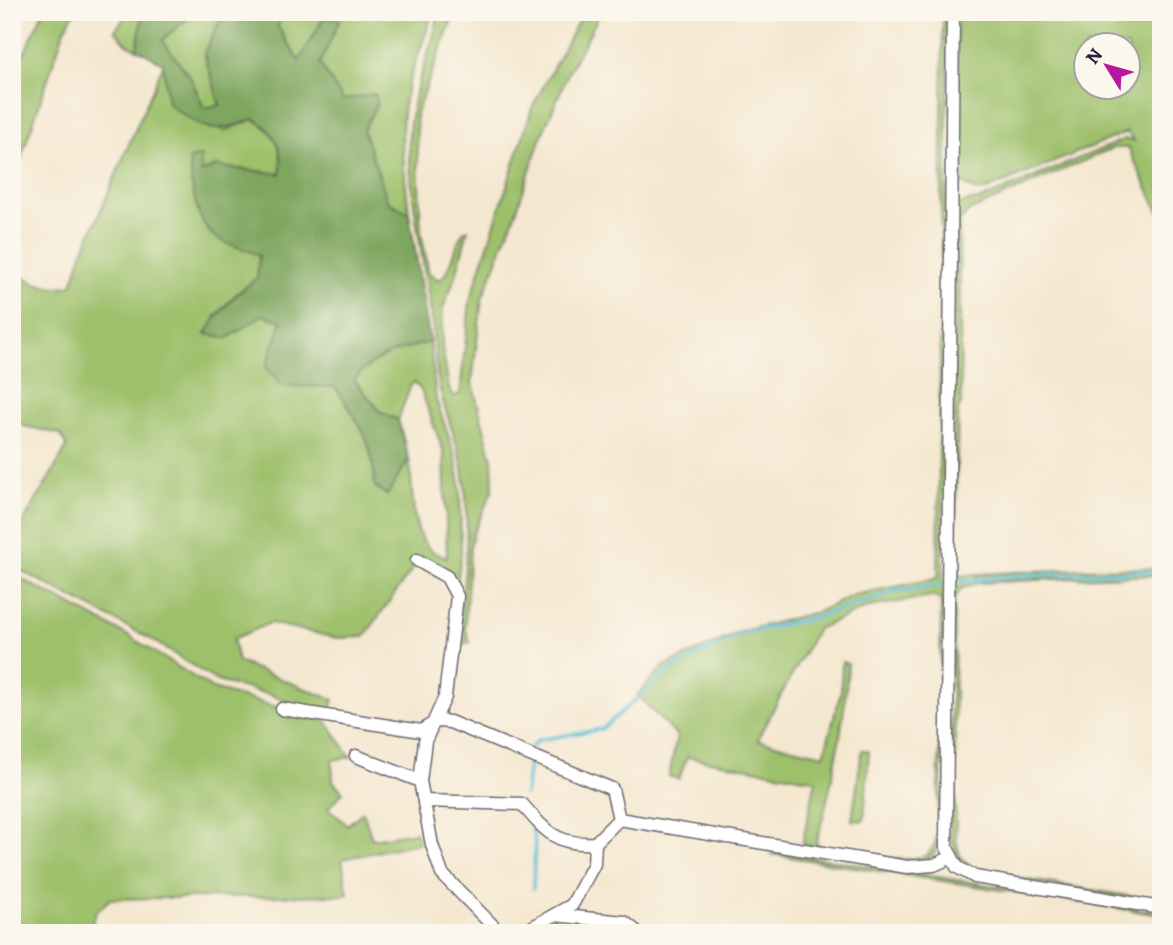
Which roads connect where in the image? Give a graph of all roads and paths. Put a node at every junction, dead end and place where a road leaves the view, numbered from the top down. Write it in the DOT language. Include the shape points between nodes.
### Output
graph roads {
  1 [pos="953,12"];
  2 [pos="417,560"];
  3 [pos="282,709"];
  4 [pos="437,721"];
  5 [pos="356,756"];
  6 [pos="420,781"];
  7 [pos="425,801"];
  8 [pos="619,819"];
  9 [pos="595,843"];
  10 [pos="950,858"];
  11 [pos="1161,908"];
  12 [pos="555,915"];
  13 [pos="500,933"];
  14 [pos="523,933"];
  15 [pos="638,933"];
  1 -- 10 [label="street" via="946,846"];
  2 -- 4 [label="street" via="447,577 457,596 445,697"];
  3 -- 4 [label="street" via="421,731"];
  4 -- 6 [label="street" via="425,741"];
  4 -- 8 [label="street" via="450,722 593,779 611,789"];
  5 -- 6 [label="street"];
  6 -- 7 [label="street"];
  7 -- 9 [label="street" via="522,804 547,834 578,845"];
  7 -- 13 [label="street" via="442,874"];
  8 -- 9 [label="street"];
  8 -- 10 [label="street" via="907,867 934,865"];
  9 -- 12 [label="street" via="594,864 572,905"];
  10 -- 11 [label="street" via="975,877"];
  12 -- 14 [label="street"];
  12 -- 15 [label="street" via="624,922"];
}
